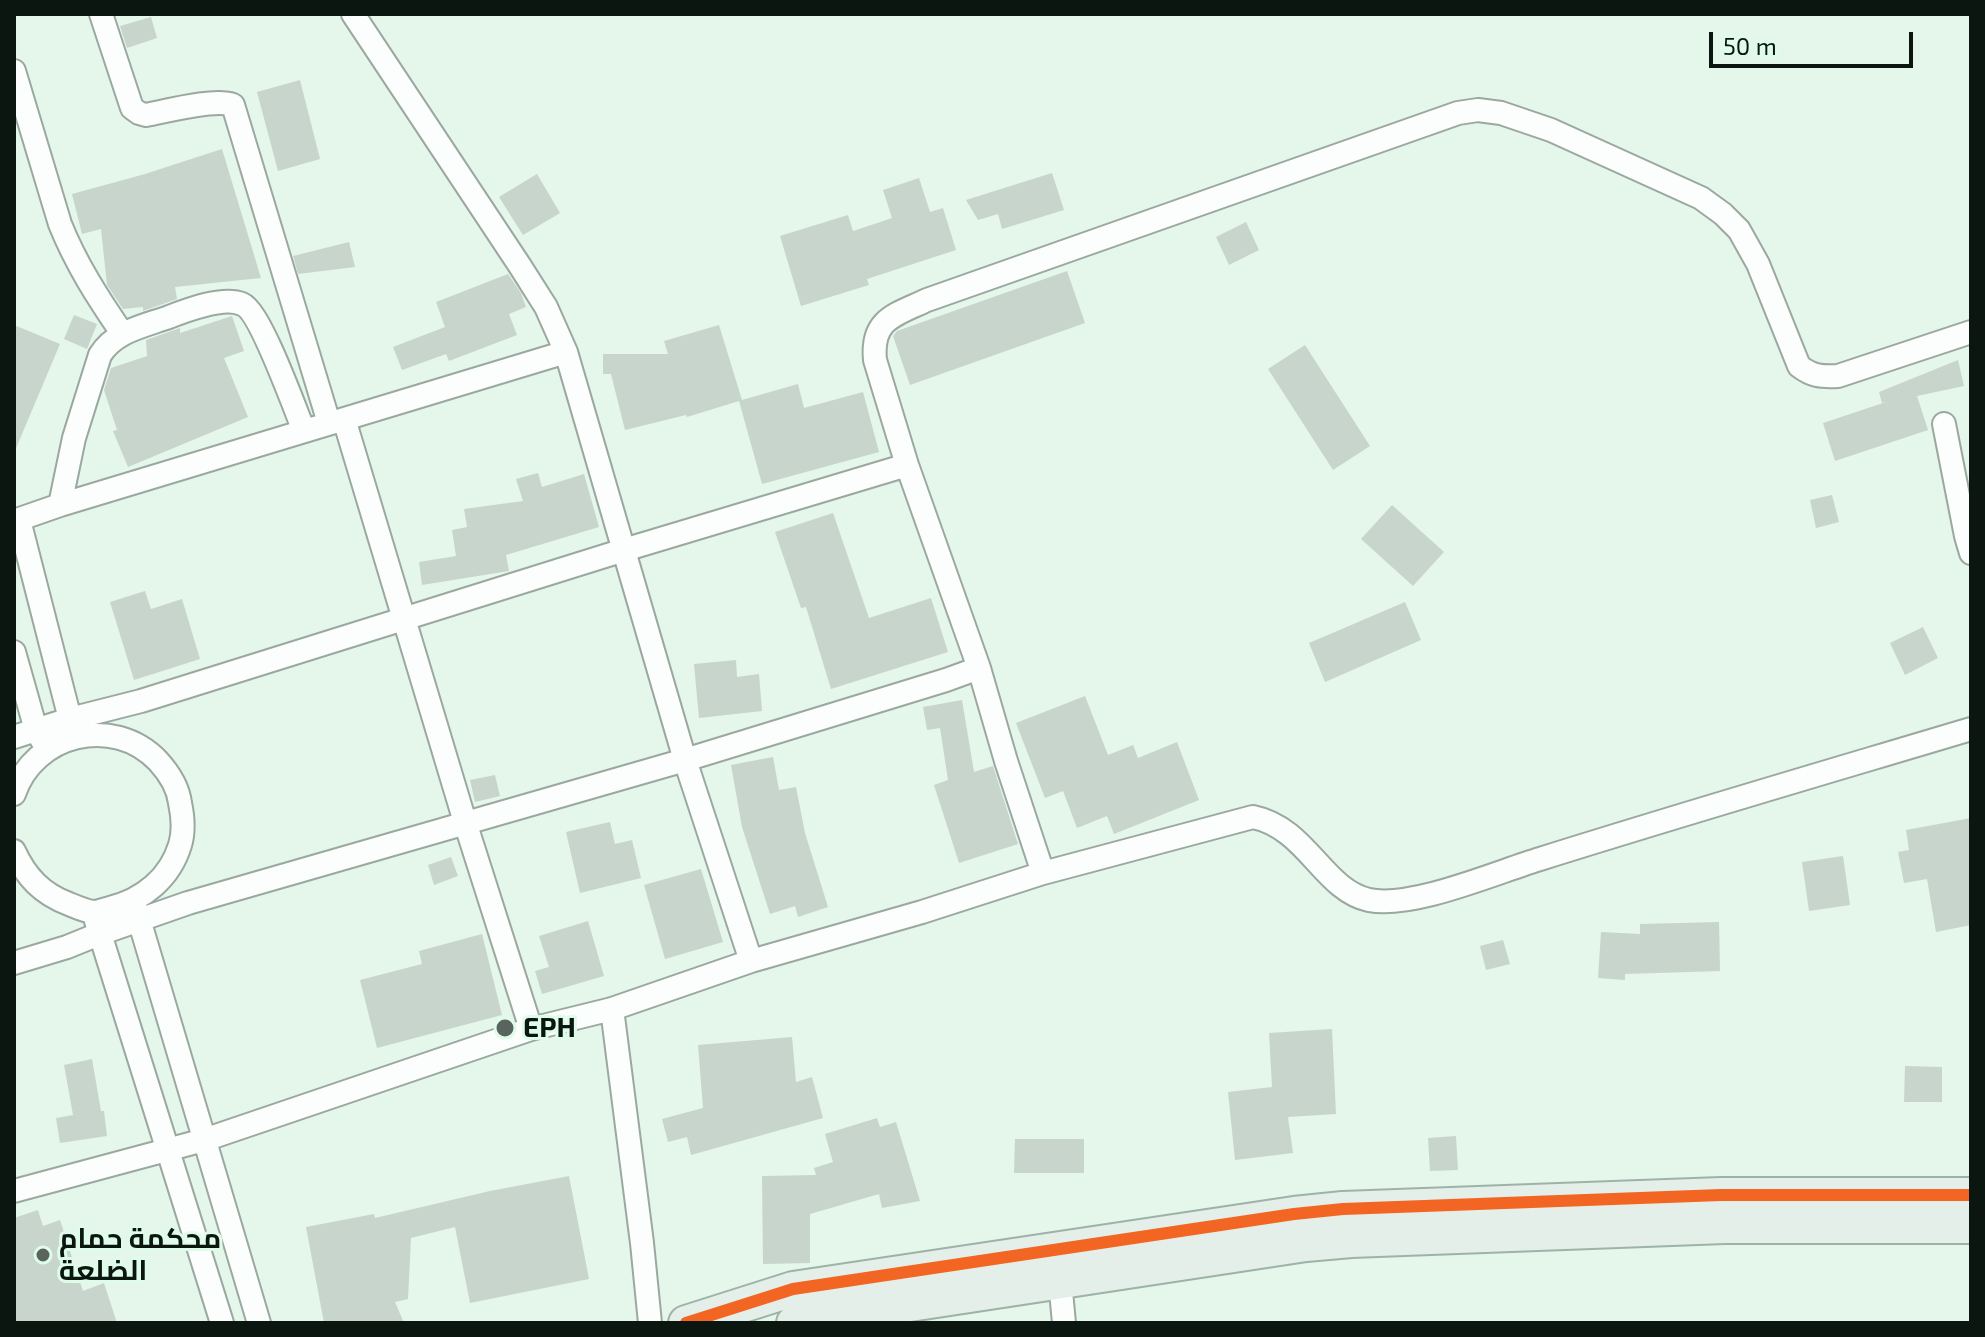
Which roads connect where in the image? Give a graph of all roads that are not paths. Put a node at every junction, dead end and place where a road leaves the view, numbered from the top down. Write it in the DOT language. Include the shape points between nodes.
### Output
graph roads {
  1 [pos="101,14"];
  2 [pos="353,14"];
  3 [pos="14,71"];
  4 [pos="1971,332"];
  5 [pos="122,333"];
  6 [pos="566,352"];
  7 [pos="337,421"];
  8 [pos="1944,424"];
  9 [pos="304,431"];
  10 [pos="907,465"];
  11 [pos="60,505"];
  12 [pos="16,521"];
  13 [pos="624,550"];
  14 [pos="1971,553"];
  15 [pos="405,619"];
  16 [pos="14,652"];
  17 [pos="979,668"];
  18 [pos="74,727"];
  19 [pos="1971,729"];
  20 [pos="33,739"];
  21 [pos="685,760"];
  22 [pos="14,794"];
  23 [pos="465,822"];
  24 [pos="14,851"];
  25 [pos="1043,873"];
  26 [pos="136,911"];
  27 [pos="96,923"];
  28 [pos="751,961"];
  29 [pos="14,963"];
  30 [pos="612,1009"];
  31 [pos="531,1029"];
  32 [pos="204,1140"];
  33 [pos="169,1149"];
  34 [pos="14,1191"];
  35 [pos="1971,1195"];
  36 [pos="1971,1226"];
  37 [pos="1060,1281"];
  38 [pos="222,1323"];
  39 [pos="259,1323"];
  40 [pos="650,1323"];
  41 [pos="686,1323"];
  42 [pos="794,1323"];
  43 [pos="1064,1323"];
  1 -- 7 [label="street" via="136,111 146,115 213,103 233,105"];
  2 -- 6 [label="street" via="540,297"];
  3 -- 5 [label="street" via="65,236"];
  4 -- 10 [label="street" via="1838,376 1810,375 1799,366 1758,264 1723,214 1701,198 1551,130 1478,110 1317,161 927,300 887,319 875,338 875,360"];
  5 -- 9 [label="street" via="196,307 245,305 273,355"];
  5 -- 11 [label="street" via="100,355"];
  6 -- 7 [label="street"];
  6 -- 13 [label="street"];
  7 -- 9 [label="street"];
  7 -- 15 [label="street"];
  8 -- 14 [label="street"];
  9 -- 11 [label="street"];
  10 -- 13 [label="street"];
  10 -- 17 [label="street"];
  11 -- 12 [label="street"];
  12 -- 18 [label="street"];
  13 -- 15 [label="street"];
  13 -- 21 [label="street"];
  15 -- 18 [label="street"];
  15 -- 23 [label="street"];
  16 -- 20 [label="street"];
  17 -- 21 [label="street"];
  17 -- 25 [label="street"];
  18 -- 20 [label="street" via="63,741"];
  18 -- 26 [label="street" via="129,740 150,753 168,771 179,794 180,844 170,867"];
  19 -- 25 [label="street" via="1423,896 1385,901 1355,895 1279,826 1253,817"];
  20 -- 22 [label="street" via="31,764"];
  21 -- 23 [label="street"];
  21 -- 28 [label="street"];
  23 -- 26 [label="street" via="188,903"];
  23 -- 31 [label="street"];
  24 -- 27 [label="street" via="37,887"];
  25 -- 28 [label="street"];
  26 -- 27 [label="street"];
  26 -- 32 [label="street"];
  27 -- 29 [label="street" via="67,947"];
  27 -- 33 [label="street"];
  28 -- 30 [label="street"];
  30 -- 31 [label="street"];
  30 -- 40 [label="street"];
  31 -- 32 [label="street"];
  32 -- 33 [label="street"];
  32 -- 39 [label="street"];
  33 -- 34 [label="street"];
  33 -- 38 [label="street"];
  35 -- 41 [label="main road" via="1721,1195 1331,1210 793,1289"];
  36 -- 37 [label="main road" via="1725,1226 1351,1240"];
  37 -- 42 [label="main road"];
  37 -- 43 [label="street"];
}
